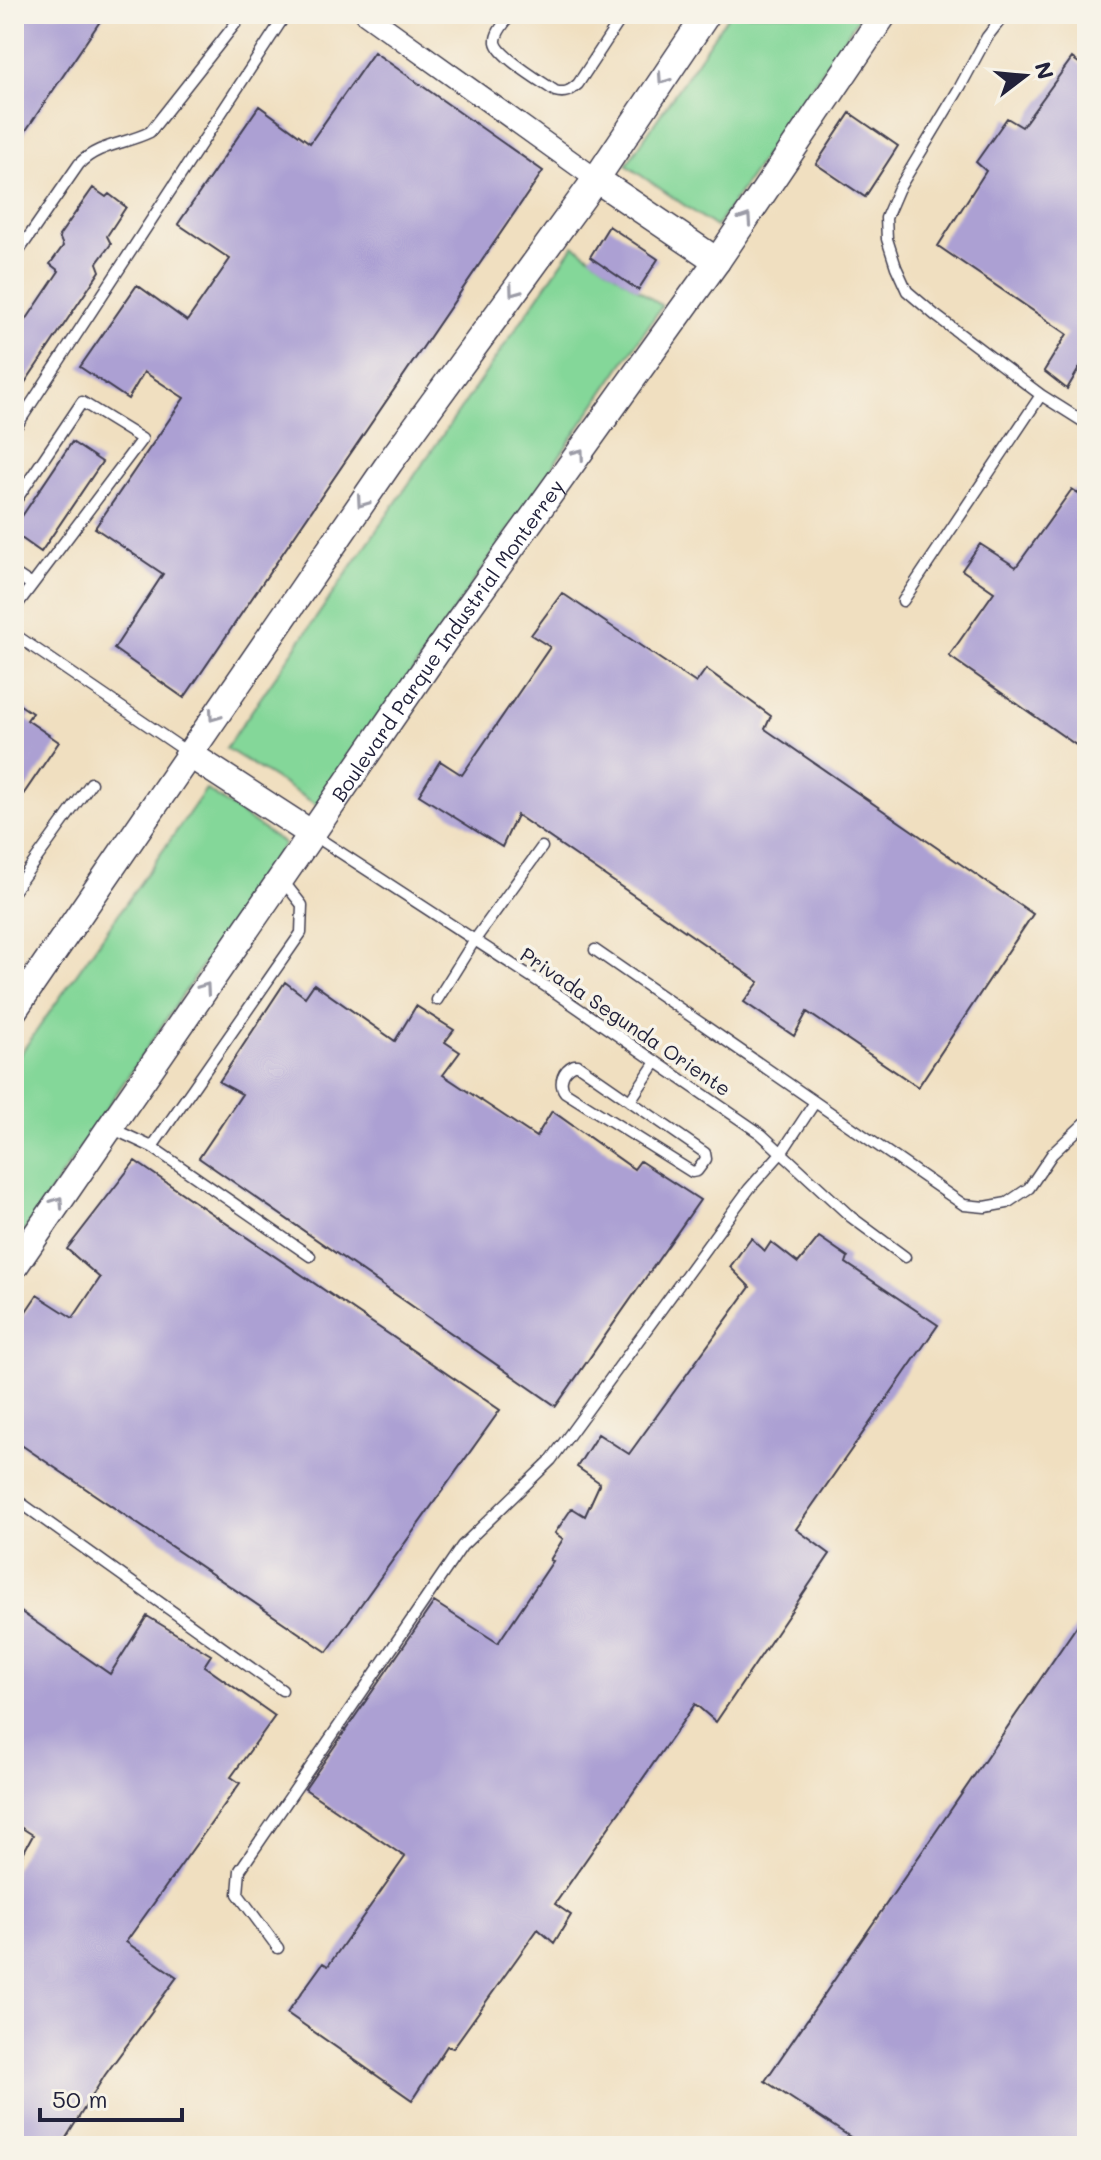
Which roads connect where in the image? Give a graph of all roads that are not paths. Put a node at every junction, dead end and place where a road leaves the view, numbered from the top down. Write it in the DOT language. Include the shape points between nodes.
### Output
graph roads {
  1 [pos="243,14"];
  2 [pos="286,14"];
  3 [pos="366,14"];
  4 [pos="511,14"];
  5 [pos="624,14"];
  6 [pos="707,14"];
  7 [pos="884,14"];
  8 [pos="1005,14"];
  9 [pos="596,179"];
  10 [pos="14,258"];
  11 [pos="717,261"];
  12 [pos="1041,395"];
  13 [pos="1087,424"];
  14 [pos="14,430"];
  15 [pos="14,503"];
  16 [pos="14,573"];
  17 [pos="32,585"];
  18 [pos="903,601"];
  19 [pos="14,609"];
  20 [pos="14,634"];
  21 [pos="189,754"];
  22 [pos="91,783"];
  23 [pos="312,834"];
  24 [pos="542,847"];
  25 [pos="281,878"];
  26 [pos="14,890"];
  27 [pos="474,941"];
  28 [pos="595,950"];
  29 [pos="437,1000"];
  30 [pos="14,1010"];
  31 [pos="656,1062"];
  32 [pos="630,1101"];
  33 [pos="815,1102"];
  34 [pos="1087,1121"];
  35 [pos="109,1127"];
  36 [pos="152,1147"];
  37 [pos="782,1152"];
  38 [pos="310,1256"];
  39 [pos="905,1257"];
  40 [pos="14,1267"];
  41 [pos="14,1498"];
  42 [pos="282,1690"];
  43 [pos="278,1948"];
  1 -- 10 [label="lane" via="150,132 99,150 79,164"];
  2 -- 14 [label="lane"];
  3 -- 9 [label="street"];
  4 -- 5 [label="lane" via="497,35 500,52 561,93 578,84"];
  6 -- 9 [label="street, one-way"];
  11 -- 7 [label="street, Boulevard Parque Industrial Monterrey, one-way"];
  8 -- 12 [label="lane" via="898,190 886,218 887,239 907,291"];
  9 -- 11 [label="street"];
  9 -- 21 [label="street, one-way" via="390,462"];
  23 -- 11 [label="street, Boulevard Parque Industrial Monterrey, one-way"];
  12 -- 13 [label="lane"];
  12 -- 18 [label="lane"];
  15 -- 17 [label="lane" via="82,402 142,439"];
  16 -- 17 [label="lane"];
  17 -- 19 [label="lane"];
  20 -- 21 [label="lane"];
  21 -- 23 [label="street"];
  21 -- 30 [label="street"];
  22 -- 26 [label="lane"];
  23 -- 25 [label="street, Boulevard Parque Industrial Monterrey"];
  23 -- 27 [label="lane, Privada Segunda Oriente"];
  24 -- 27 [label="lane"];
  35 -- 25 [label="street, Boulevard Parque Industrial Monterrey, one-way"];
  25 -- 36 [label="lane" via="302,905 301,933"];
  27 -- 29 [label="lane"];
  27 -- 31 [label="lane, Privada Segunda Oriente"];
  28 -- 33 [label="lane"];
  31 -- 32 [label="lane"];
  31 -- 37 [label="lane, Privada Segunda Oriente"];
  32 -- 32 [label="lane" via="578,1065 570,1066 561,1081 565,1092 697,1171 705,1153"];
  33 -- 34 [label="lane" via="964,1205 985,1207 1007,1203 1029,1188 1052,1154"];
  33 -- 37 [label="lane"];
  35 -- 36 [label="lane"];
  40 -- 35 [label="street, Boulevard Parque Industrial Monterrey, one-way"];
  36 -- 38 [label="lane"];
  37 -- 39 [label="lane, Privada Segunda Oriente" via="851,1217"];
  37 -- 43 [label="lane" via="749,1189 551,1460 462,1546 240,1870 238,1894"];
  41 -- 42 [label="lane"];
}
